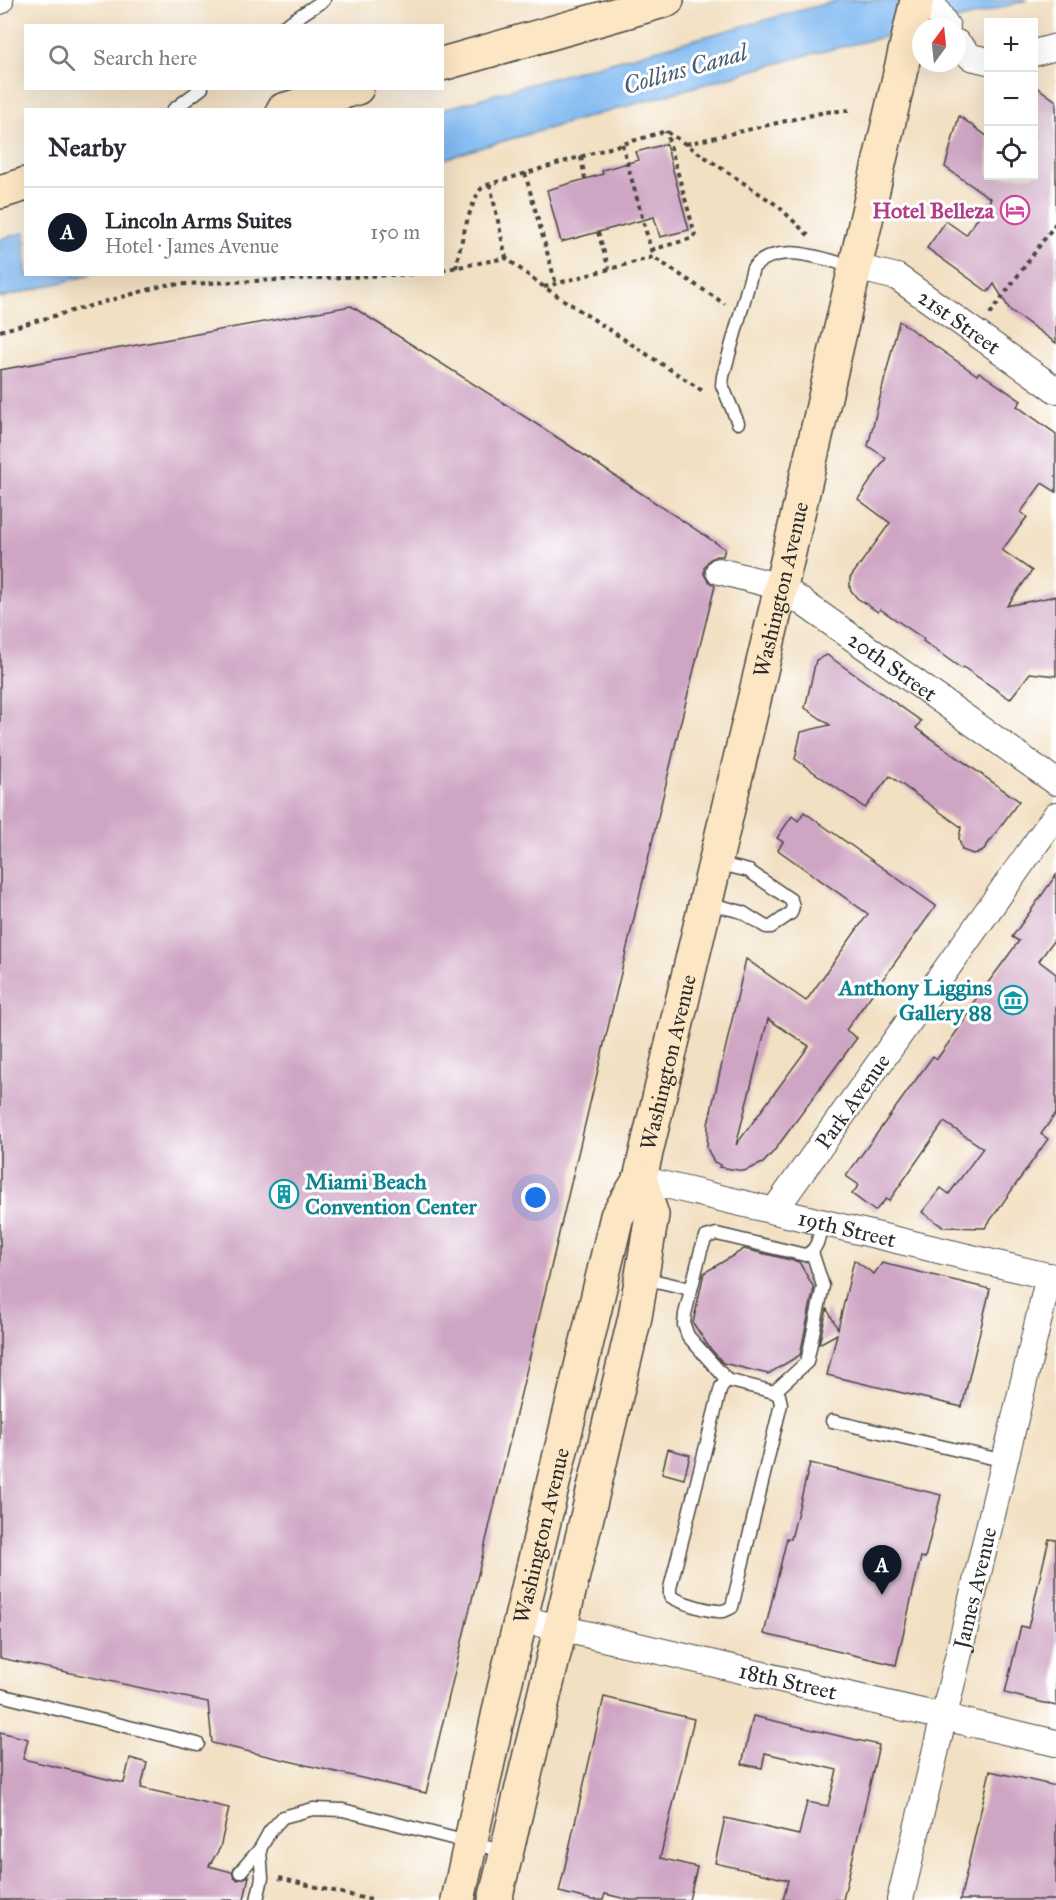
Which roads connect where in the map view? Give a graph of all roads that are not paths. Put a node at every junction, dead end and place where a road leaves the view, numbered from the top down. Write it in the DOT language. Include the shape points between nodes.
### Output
graph roads {
  1 [pos="324,0"];
  2 [pos="667,0"];
  3 [pos="917,0"];
  4 [pos="930,0"];
  5 [pos="941,18"];
  6 [pos="287,24"];
  7 [pos="1056,48"];
  8 [pos="966,52"];
  9 [pos="1038,52"];
  10 [pos="984,61"];
  11 [pos="444,63"];
  12 [pos="199,90"];
  13 [pos="350,90"];
  14 [pos="176,108"];
  15 [pos="290,108"];
  16 [pos="0,175"];
  17 [pos="24,178"];
  18 [pos="24,185"];
  19 [pos="0,192"];
  20 [pos="855,267"];
  21 [pos="1056,390"];
  22 [pos="738,423"];
  23 [pos="719,571"];
  24 [pos="782,587"];
  25 [pos="1056,782"];
  26 [pos="1056,815"];
  27 [pos="716,863"];
  28 [pos="706,903"];
  29 [pos="640,1179"];
  30 [pos="774,1211"];
  31 [pos="822,1222"];
  32 [pos="812,1252"];
  33 [pos="1052,1277"];
  34 [pos="642,1278"];
  35 [pos="691,1290"];
  36 [pos="727,1380"];
  37 [pos="774,1392"];
  38 [pos="832,1421"];
  39 [pos="1005,1461"];
  40 [pos="521,1619"];
  41 [pos="560,1627"];
  42 [pos="0,1695"];
  43 [pos="944,1716"];
  44 [pos="1056,1743"];
  45 [pos="198,1744"];
  46 [pos="472,1843"];
  47 [pos="260,1849"];
  48 [pos="507,1852"];
  49 [pos="240,1872"];
  50 [pos="257,1900"];
  51 [pos="458,1900"];
  52 [pos="495,1900"];
  53 [pos="900,1900"];
  1 -- 6 [label="lane"];
  2 -- 11 [label="main road"];
  3 -- 20 [label="main road, Washington Avenue"];
  4 -- 5 [label="street"];
  7 -- 9 [label="street"];
  8 -- 10 [label="street"];
  12 -- 14 [label="lane"];
  13 -- 15 [label="main road"];
  16 -- 17 [label="street"];
  18 -- 19 [label="main road"];
  20 -- 21 [label="street, 21st Street" via="897,277"];
  20 -- 22 [label="lane" via="781,253 770,255 753,268 722,385"];
  20 -- 24 [label="main road, Washington Avenue"];
  23 -- 24 [label="street, 20th Street"];
  24 -- 25 [label="street, 20th Street"];
  24 -- 27 [label="main road, Washington Avenue"];
  26 -- 30 [label="street, Park Avenue"];
  27 -- 28 [label="main road, Washington Avenue"];
  27 -- 28 [label="lane" via="751,873 791,900 793,906 791,913 777,924 766,927 742,912"];
  28 -- 29 [label="main road, Washington Avenue"];
  29 -- 30 [label="street, 19th Street"];
  29 -- 34 [label="main road, Washington Avenue" via="652,1215"];
  29 -- 40 [label="main road, Washington Avenue" via="617,1216"];
  30 -- 31 [label="street, 19th Street"];
  31 -- 32 [label="lane"];
  31 -- 33 [label="street, 19th Street"];
  32 -- 35 [label="lane" via="805,1255 717,1234 706,1237"];
  32 -- 37 [label="lane" via="824,1286 807,1362"];
  33 -- 39 [label="street, James Avenue"];
  34 -- 35 [label="lane"];
  34 -- 41 [label="main road, Washington Avenue"];
  35 -- 36 [label="lane" via="684,1325 688,1336"];
  36 -- 37 [label="lane"];
  36 -- 37 [label="lane" via="721,1387 670,1588 670,1596 677,1600 718,1611 732,1607 781,1404"];
  38 -- 39 [label="lane"];
  39 -- 43 [label="street, James Avenue"];
  40 -- 41 [label="street, 18th Street"];
  40 -- 46 [label="main road, Washington Avenue"];
  41 -- 43 [label="street, 18th Street"];
  41 -- 48 [label="main road, Washington Avenue"];
  42 -- 45 [label="lane"];
  43 -- 44 [label="street, 18th Street"];
  43 -- 53 [label="street, James Avenue"];
  46 -- 47 [label="lane" via="343,1810 312,1809 283,1817"];
  46 -- 48 [label="lane"];
  46 -- 51 [label="main road, Washington Avenue"];
  47 -- 49 [label="lane"];
  47 -- 50 [label="lane" via="262,1878"];
  48 -- 52 [label="main road, Washington Avenue"];
}
